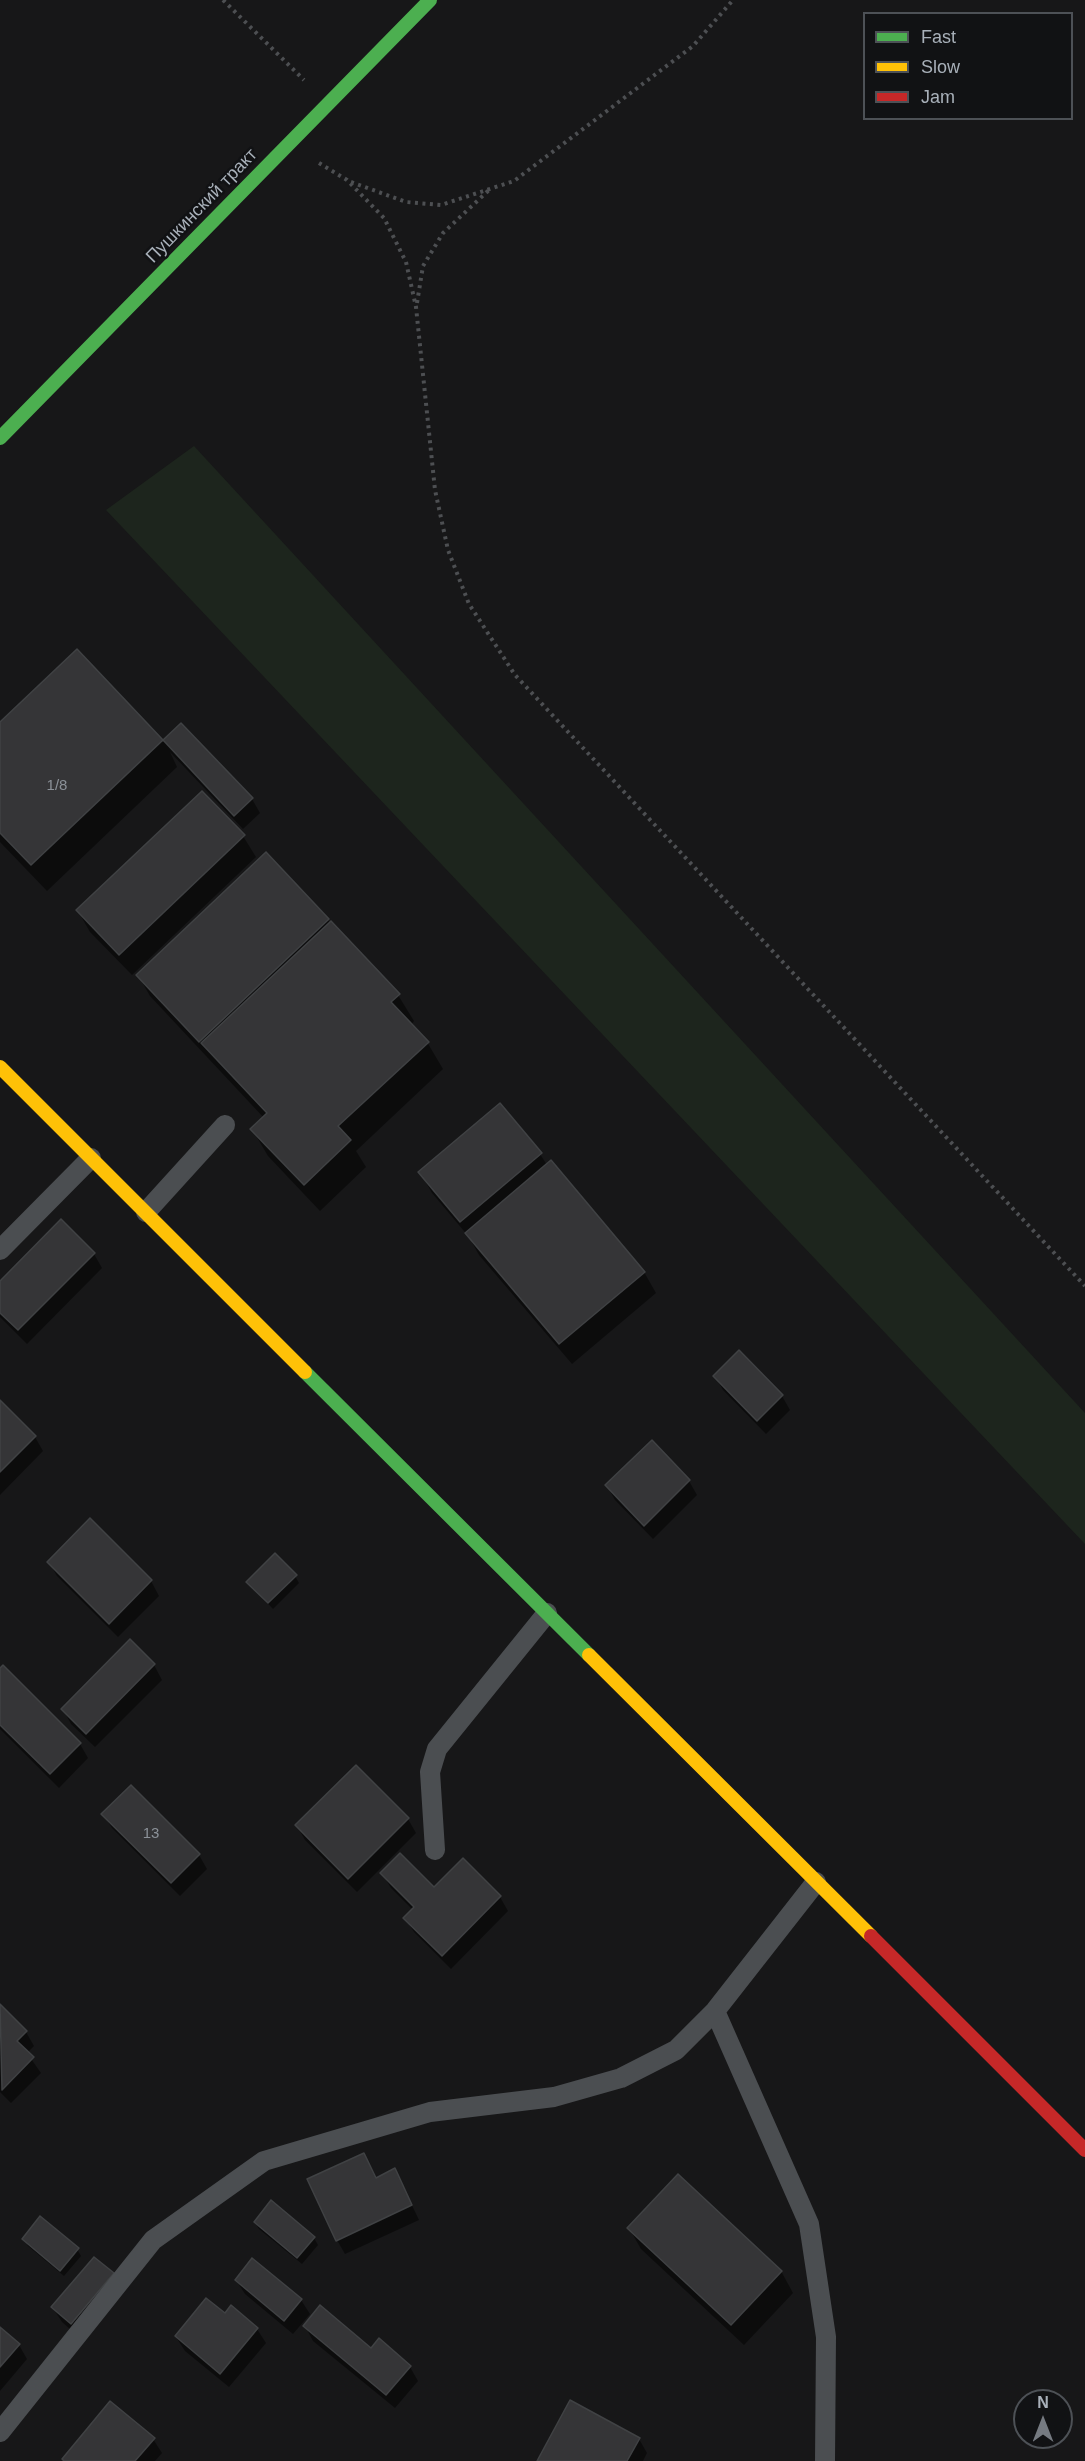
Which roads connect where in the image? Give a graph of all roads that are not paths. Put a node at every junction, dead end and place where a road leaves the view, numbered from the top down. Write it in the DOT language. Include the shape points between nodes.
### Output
graph roads {
  1 [pos="430,0"];
  2 [pos="0,438"];
  3 [pos="0,1067"];
  4 [pos="225,1125"];
  5 [pos="92,1158"];
  6 [pos="146,1212"];
  7 [pos="0,1250"];
  8 [pos="547,1613"];
  9 [pos="435,1850"];
  10 [pos="816,1882"];
  11 [pos="715,2012"];
  12 [pos="1085,2150"];
  13 [pos="0,2432"];
  14 [pos="825,2461"];
  1 -- 2 [label="street, Пушкинский тракт"];
  3 -- 5 [label="street"];
  4 -- 6 [label="lane"];
  5 -- 6 [label="street"];
  5 -- 7 [label="lane"];
  6 -- 8 [label="street"];
  8 -- 9 [label="lane" via="438,1749 430,1772"];
  8 -- 10 [label="street"];
  10 -- 11 [label="lane"];
  10 -- 12 [label="street"];
  11 -- 13 [label="lane" via="676,2050 621,2078 554,2097 430,2112 264,2161 153,2240"];
  11 -- 14 [label="lane" via="809,2224 826,2337"];
}
